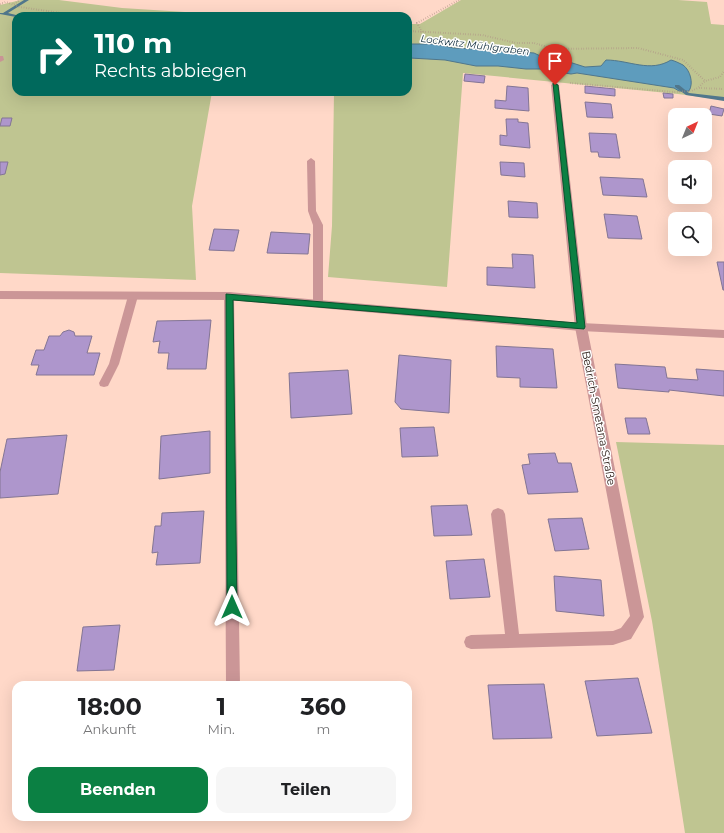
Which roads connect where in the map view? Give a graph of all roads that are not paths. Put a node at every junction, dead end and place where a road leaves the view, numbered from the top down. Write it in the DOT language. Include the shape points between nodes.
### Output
graph roads {
  1 [pos="555,85"];
  2 [pos="311,161"];
  3 [pos="0,295"];
  4 [pos="133,296"];
  5 [pos="229,296"];
  6 [pos="318,304"];
  7 [pos="581,327"];
  8 [pos="724,334"];
  9 [pos="104,383"];
  10 [pos="498,514"];
  11 [pos="513,641"];
  12 [pos="471,642"];
  13 [pos="233,681"];
  1 -- 7 [label="street, Bedrich-Smetana-Straße"];
  2 -- 6 [label="lane" via="312,211 318,225"];
  3 -- 4 [label="street"];
  4 -- 5 [label="street"];
  4 -- 9 [label="lane" via="114,364"];
  5 -- 6 [label="street"];
  5 -- 13 [label="street"];
  6 -- 7 [label="street"];
  7 -- 8 [label="street"];
  7 -- 11 [label="street, Bedrich-Smetana-Straße" via="637,617 626,634 613,638"];
  10 -- 11 [label="street"];
  11 -- 12 [label="street, Bedrich-Smetana-Straße"];
}
